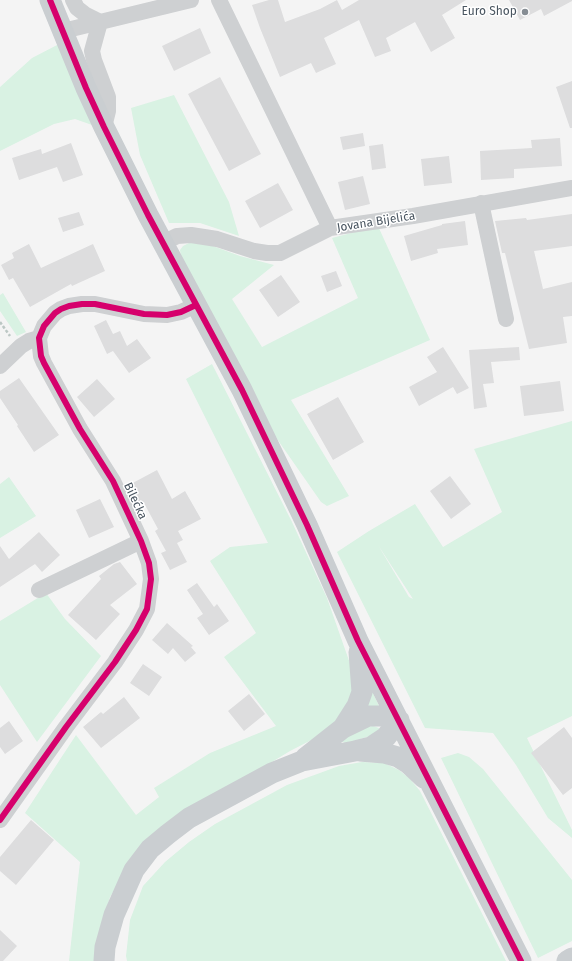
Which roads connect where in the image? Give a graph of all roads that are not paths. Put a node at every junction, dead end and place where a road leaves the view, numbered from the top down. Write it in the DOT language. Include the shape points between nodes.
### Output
graph roads {
  1 [pos="50,0"];
  2 [pos="73,0"];
  3 [pos="191,0"];
  4 [pos="219,0"];
  5 [pos="100,22"];
  6 [pos="63,31"];
  7 [pos="104,127"];
  8 [pos="572,188"];
  9 [pos="481,204"];
  10 [pos="330,228"];
  11 [pos="163,243"];
  12 [pos="196,305"];
  13 [pos="506,319"];
  14 [pos="39,338"];
  15 [pos="0,366"];
  16 [pos="141,541"];
  17 [pos="39,590"];
  18 [pos="358,641"];
  19 [pos="399,720"];
  20 [pos="343,728"];
  21 [pos="355,751"];
  22 [pos="302,761"];
  23 [pos="432,784"];
  24 [pos="0,820"];
  25 [pos="125,890"];
  26 [pos="572,958"];
  27 [pos="104,961"];
  28 [pos="119,961"];
  29 [pos="521,961"];
  30 [pos="567,961"];
  1 -- 6 [label="main road"];
  2 -- 5 [label="street" via="82,12"];
  3 -- 5 [label="street"];
  4 -- 10 [label="street"];
  5 -- 6 [label="street"];
  5 -- 7 [label="street" via="92,51 108,98"];
  6 -- 7 [label="main road"];
  7 -- 11 [label="main road"];
  8 -- 9 [label="street, Jovana Bijelića"];
  9 -- 10 [label="street, Jovana Bijelića"];
  9 -- 13 [label="street"];
  10 -- 11 [label="street, Jovana Bijelića" via="280,253 254,251 217,239 191,235 177,236"];
  11 -- 12 [label="main road"];
  12 -- 14 [label="street" via="167,315 144,314 95,304 68,306 55,313 44,326"];
  12 -- 18 [label="main road" via="242,390 301,512"];
  14 -- 15 [label="street" via="21,346"];
  14 -- 16 [label="street, Bilećka" via="44,363 80,429 113,481"];
  16 -- 17 [label="street"];
  16 -- 24 [label="street, Bilećka" via="149,563 147,609 115,662"];
  18 -- 19 [label="main road"];
  18 -- 20 [label="main road" via="362,692 357,706"];
  19 -- 20 [label="main road" via="368,716"];
  19 -- 21 [label="main road" via="386,737 371,747"];
  19 -- 23 [label="main road"];
  20 -- 22 [label="main road"];
  21 -- 22 [label="main road"];
  21 -- 23 [label="main road" via="384,753 398,757"];
  22 -- 25 [label="main road" via="272,773 189,818 150,849 134,870"];
  23 -- 29 [label="main road"];
  25 -- 27 [label="main road" via="114,915"];
  25 -- 28 [label="main road" via="118,948"];
  26 -- 30 [label="main road"];
}
